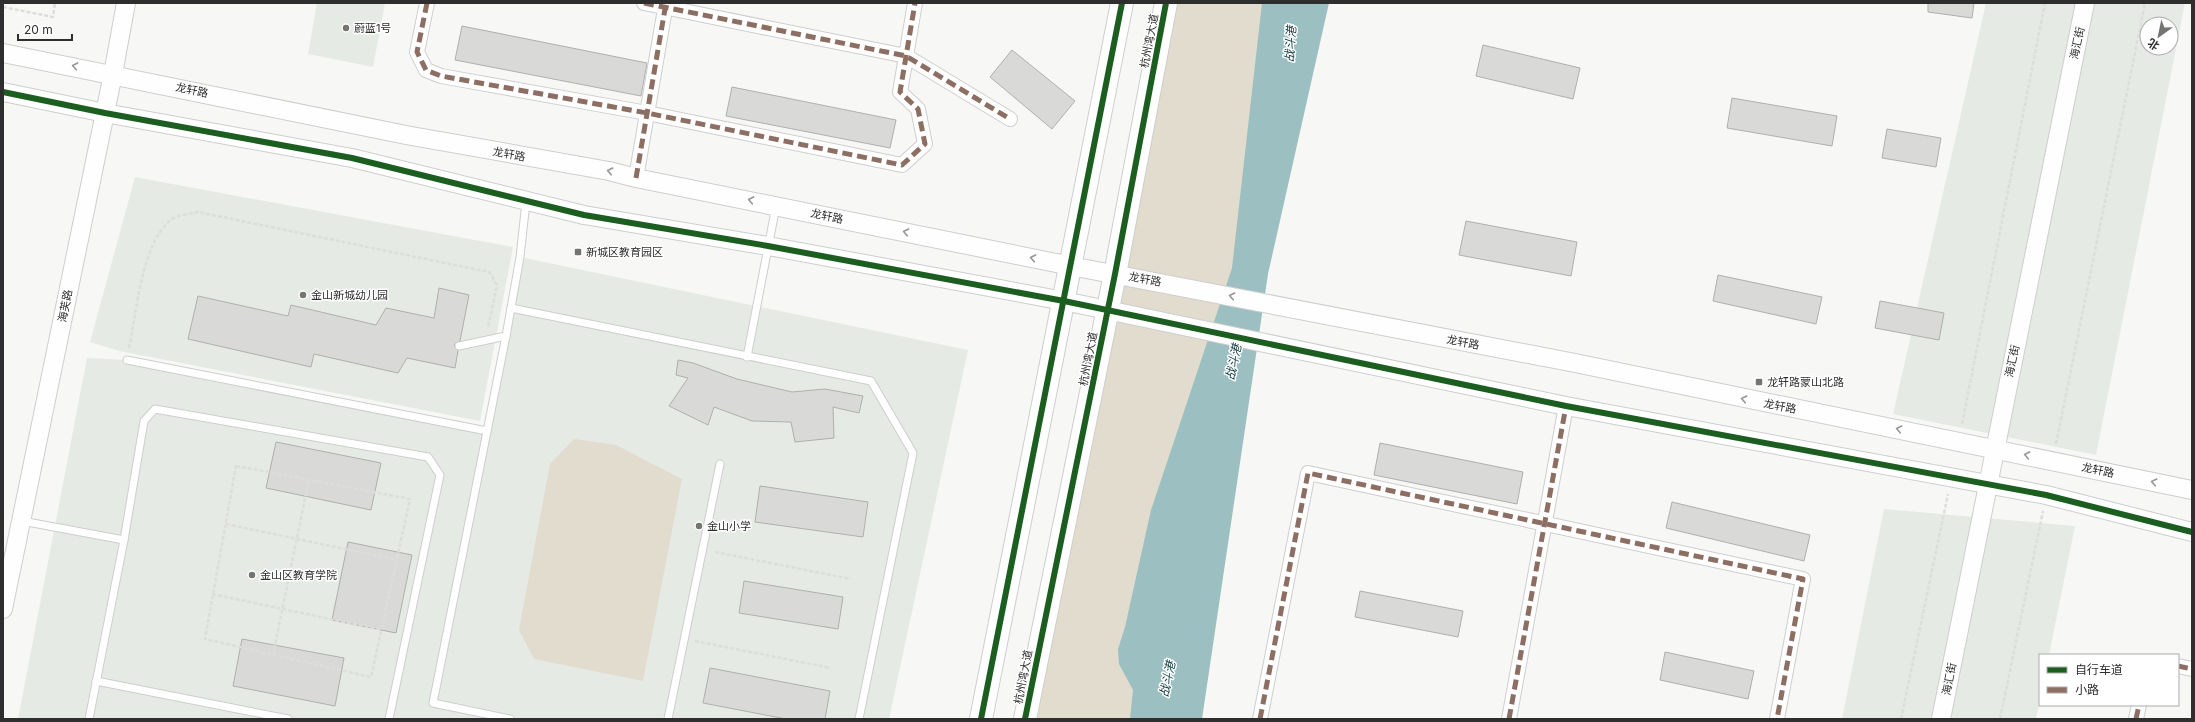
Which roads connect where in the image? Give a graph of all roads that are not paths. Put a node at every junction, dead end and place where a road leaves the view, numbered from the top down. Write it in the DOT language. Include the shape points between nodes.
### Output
graph roads {
  1 [pos="126,3"];
  2 [pos="427,3"];
  3 [pos="644,3"];
  4 [pos="916,3"];
  5 [pos="1122,3"];
  6 [pos="1166,3"];
  7 [pos="2085,3"];
  8 [pos="665,5"];
  9 [pos="3,52"];
  10 [pos="906,56"];
  11 [pos="114,74"];
  12 [pos="3,92"];
  13 [pos="105,113"];
  14 [pos="646,113"];
  15 [pos="1010,119"];
  16 [pos="636,178"];
  17 [pos="526,202"];
  18 [pos="776,205"];
  19 [pos="768,246"];
  20 [pos="1071,266"];
  21 [pos="1115,274"];
  22 [pos="1064,301"];
  23 [pos="511,308"];
  24 [pos="1108,311"];
  25 [pos="506,336"];
  26 [pos="459,346"];
  27 [pos="748,357"];
  28 [pos="127,360"];
  29 [pos="1566,406"];
  30 [pos="487,431"];
  31 [pos="1994,449"];
  32 [pos="720,464"];
  33 [pos="1988,483"];
  34 [pos="2192,490"];
  35 [pos="22,520"];
  36 [pos="1546,525"];
  37 [pos="2192,532"];
  38 [pos="124,540"];
  39 [pos="3,609"];
  40 [pos="2179,666"];
  41 [pos="2192,669"];
  42 [pos="96,681"];
  43 [pos="2139,706"];
  44 [pos="89,719"];
  45 [pos="288,719"];
  46 [pos="389,719"];
  47 [pos="510,719"];
  48 [pos="668,719"];
  49 [pos="859,719"];
  50 [pos="981,719"];
  51 [pos="1025,719"];
  52 [pos="1260,719"];
  53 [pos="1509,719"];
  54 [pos="1778,719"];
  55 [pos="1941,719"];
  56 [pos="2136,719"];
  1 -- 11 [label="street, 海芙路"];
  2 -- 14 [label="street" via="417,52 426,70 441,76"];
  3 -- 8 [label="street"];
  4 -- 10 [label="street"];
  5 -- 20 [label="main road"];
  6 -- 21 [label="main road, 杭州湾大道"];
  7 -- 31 [label="street, 海汇街"];
  8 -- 10 [label="street"];
  8 -- 14 [label="street"];
  11 -- 9 [label="street, 龙轩路, one-way"];
  10 -- 14 [label="street" via="900,92 918,109 925,144 902,165"];
  10 -- 15 [label="street"];
  11 -- 13 [label="street, 海芙路"];
  16 -- 11 [label="street, 龙轩路, one-way" via="609,170 406,134"];
  12 -- 13 [label="street"];
  13 -- 17 [label="street" via="352,158"];
  13 -- 35 [label="street, 海芙路"];
  14 -- 16 [label="street"];
  18 -- 16 [label="street, 龙轩路, one-way"];
  17 -- 19 [label="street" via="584,215"];
  17 -- 23 [label="lane"];
  18 -- 19 [label="lane"];
  20 -- 18 [label="street, 龙轩路, one-way"];
  19 -- 22 [label="street"];
  19 -- 27 [label="lane"];
  20 -- 21 [label="street, 龙轩路"];
  20 -- 22 [label="main road"];
  21 -- 24 [label="main road, 杭州湾大道"];
  31 -- 21 [label="street, 龙轩路, one-way" via="1575,363"];
  22 -- 24 [label="street"];
  22 -- 50 [label="main road"];
  23 -- 25 [label="lane"];
  23 -- 27 [label="lane"];
  24 -- 29 [label="street"];
  24 -- 51 [label="main road, 杭州湾大道"];
  25 -- 26 [label="lane"];
  25 -- 30 [label="lane"];
  27 -- 49 [label="lane" via="871,381 913,453"];
  28 -- 30 [label="lane"];
  29 -- 33 [label="street"];
  29 -- 36 [label="street"];
  30 -- 47 [label="lane" via="433,703"];
  31 -- 33 [label="street, 海汇街"];
  34 -- 31 [label="street, 龙轩路, one-way"];
  32 -- 48 [label="lane"];
  33 -- 37 [label="street"];
  33 -- 55 [label="street, 海汇街"];
  35 -- 38 [label="lane"];
  35 -- 39 [label="street, 海芙路"];
  36 -- 52 [label="street" via="1308,473"];
  36 -- 53 [label="street"];
  36 -- 54 [label="street" via="1803,579"];
  38 -- 42 [label="lane"];
  38 -- 46 [label="lane" via="144,421 155,409 428,457 440,475"];
  40 -- 41 [label="street"];
  42 -- 44 [label="lane"];
  42 -- 45 [label="lane"];
  43 -- 56 [label="street"];
}
